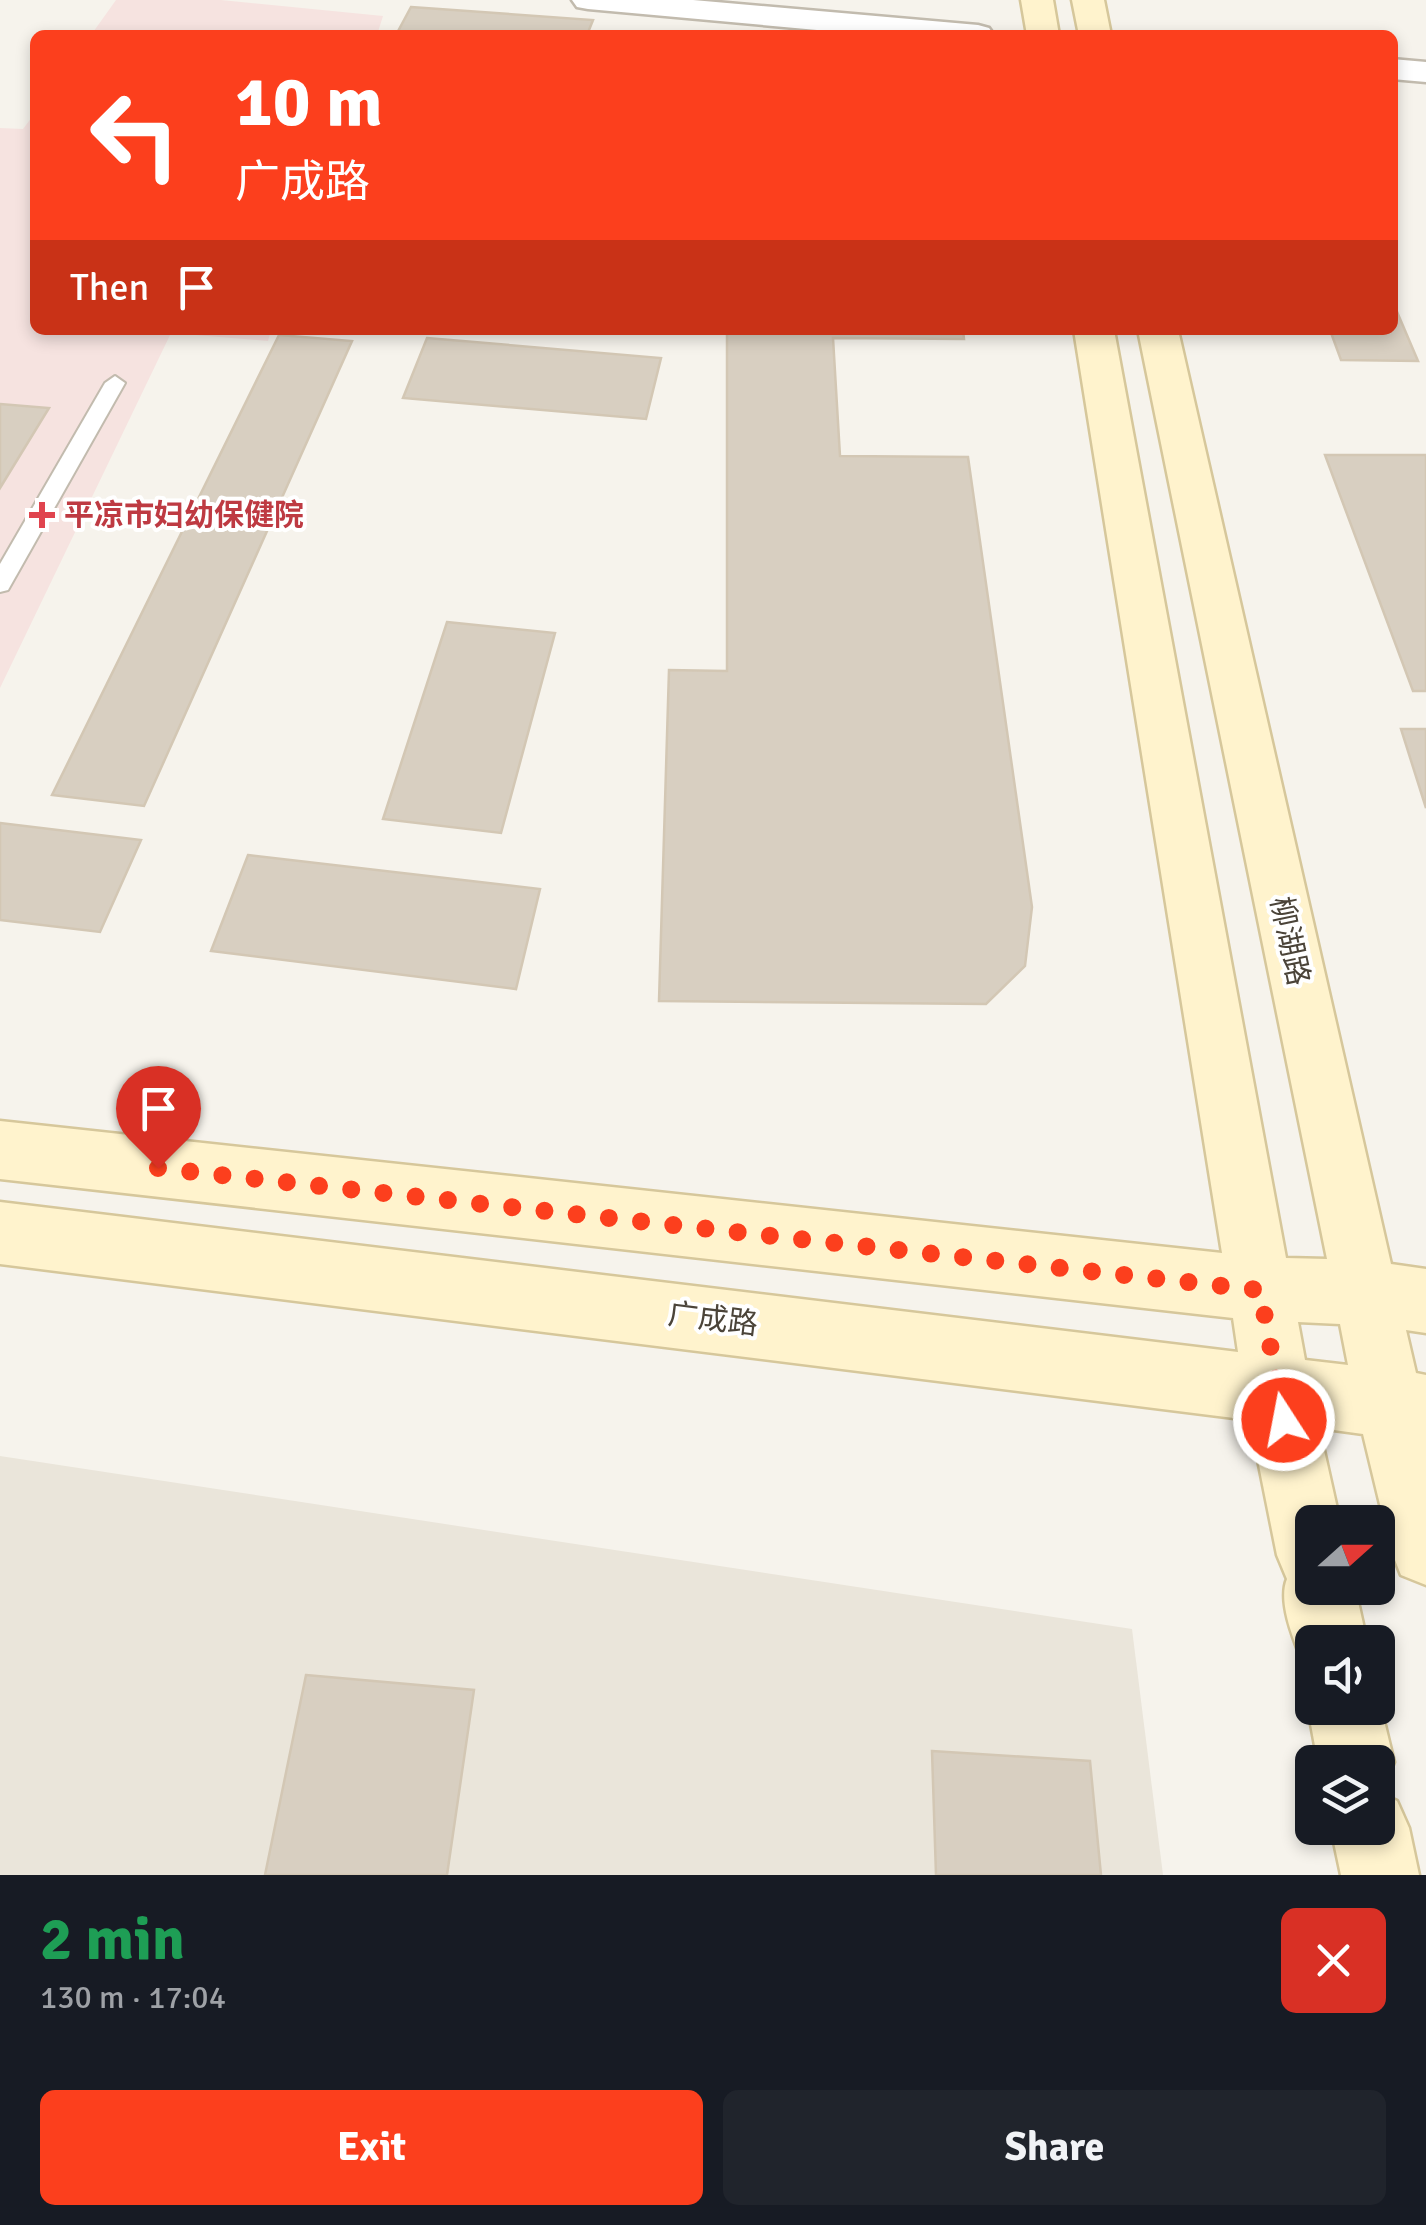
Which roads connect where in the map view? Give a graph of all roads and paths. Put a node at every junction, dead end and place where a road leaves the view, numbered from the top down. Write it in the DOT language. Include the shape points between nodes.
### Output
graph roads {
  1 [pos="588,0"];
  2 [pos="1037,0"];
  3 [pos="1088,0"];
  4 [pos="922,30"];
  5 [pos="1042,30"];
  6 [pos="1094,30"];
  7 [pos="1398,70"];
  8 [pos="1426,72"];
  9 [pos="1095,335"];
  10 [pos="1159,335"];
  11 [pos="115,382"];
  12 [pos="0,584"];
  13 [pos="0,1150"];
  14 [pos="0,1233"];
  15 [pos="1260,1290"];
  16 [pos="1396,1297"];
  17 [pos="1277,1387"];
  18 [pos="1408,1405"];
  19 [pos="1302,1505"];
  20 [pos="1426,1550"];
  21 [pos="1374,1845"];
  22 [pos="1380,1875"];
  1 -- 4 [label="street"];
  2 -- 5 [label="main road"];
  3 -- 6 [label="main road"];
  7 -- 8 [label="street"];
  9 -- 15 [label="main road"];
  10 -- 16 [label="main road, 柳湖路"];
  11 -- 12 [label="lane"];
  13 -- 15 [label="main road"];
  14 -- 17 [label="main road, 广成路"];
  15 -- 16 [label="main road"];
  15 -- 17 [label="main road"];
  16 -- 18 [label="main road, 柳湖路"];
  17 -- 18 [label="main road, 广成路"];
  17 -- 19 [label="main road"];
  18 -- 20 [label="main road, 柳湖路"];
  21 -- 22 [label="main road"];
}
